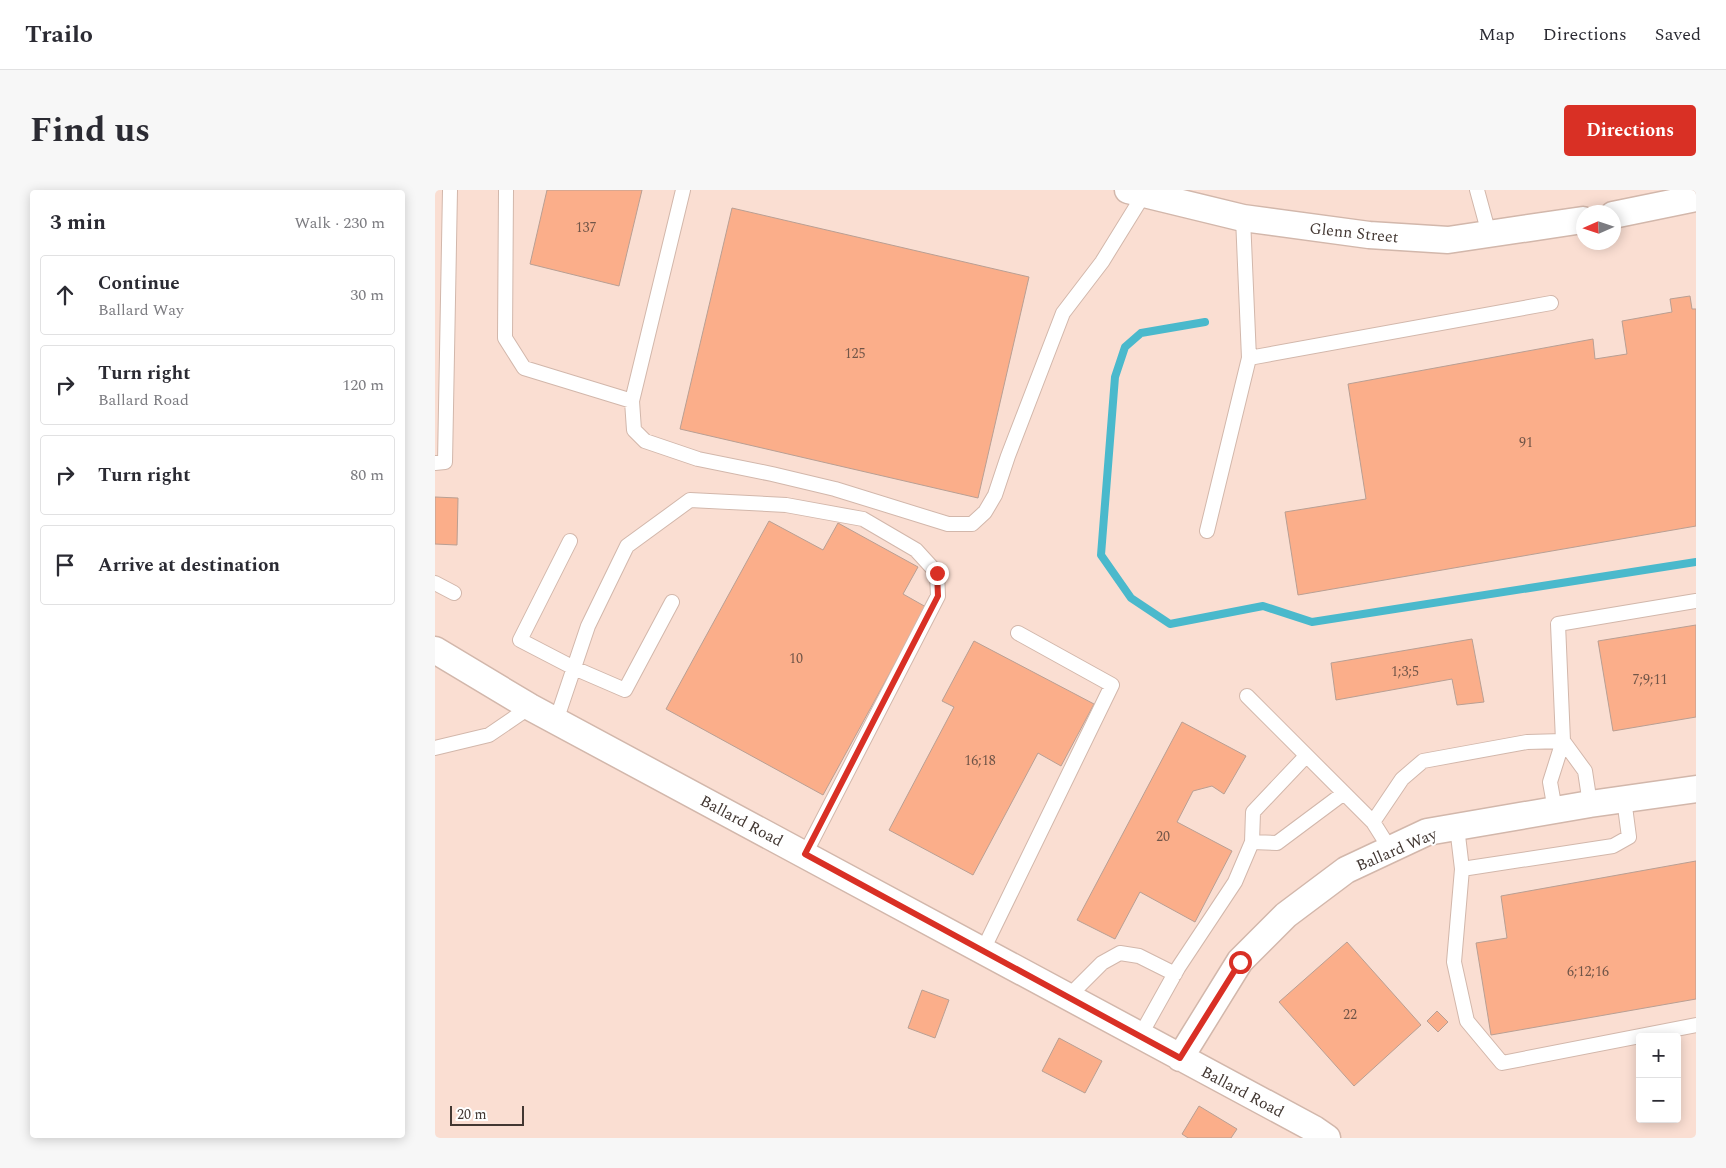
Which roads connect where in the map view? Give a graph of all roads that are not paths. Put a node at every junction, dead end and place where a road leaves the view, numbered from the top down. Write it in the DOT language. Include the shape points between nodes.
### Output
graph roads {
  1 [pos="450,190"];
  2 [pos="507,190"];
  3 [pos="683,190"];
  4 [pos="1477,190"];
  5 [pos="1136,192"];
  6 [pos="1696,198"];
  7 [pos="1621,213"];
  8 [pos="1243,218"];
  9 [pos="1576,221"];
  10 [pos="1489,234"];
  11 [pos="1551,303"];
  12 [pos="1249,358"];
  13 [pos="632,401"];
  14 [pos="435,462"];
  15 [pos="1207,532"];
  16 [pos="570,541"];
  17 [pos="435,583"];
  18 [pos="454,593"];
  19 [pos="1696,601"];
  20 [pos="673,602"];
  21 [pos="1018,633"];
  22 [pos="435,650"];
  23 [pos="574,668"];
  24 [pos="1247,696"];
  25 [pos="530,707"];
  26 [pos="557,721"];
  27 [pos="1563,741"];
  28 [pos="435,748"];
  29 [pos="1306,756"];
  30 [pos="1696,790"];
  31 [pos="1344,793"];
  32 [pos="1624,799"];
  33 [pos="1590,804"];
  34 [pos="1555,810"];
  35 [pos="1373,822"];
  36 [pos="1457,827"];
  37 [pos="1252,842"];
  38 [pos="1390,849"];
  39 [pos="805,854"];
  40 [pos="1462,868"];
  41 [pos="983,950"];
  42 [pos="1175,974"];
  43 [pos="1069,996"];
  44 [pos="1696,1025"];
  45 [pos="1140,1036"];
  46 [pos="1180,1058"];
  47 [pos="1321,1133"];
  1 -- 14 [label="lane" via="445,462"];
  2 -- 13 [label="lane" via="505,338 524,368"];
  3 -- 13 [label="lane"];
  4 -- 10 [label="lane"];
  5 -- 8 [label="street, Glenn Street"];
  5 -- 13 [label="lane" via="1101,262 1063,313 995,495 985,512 972,524 948,524 835,489 698,459 645,441 634,430"];
  6 -- 7 [label="street"];
  8 -- 10 [label="street, Glenn Street" via="1369,235 1449,240"];
  8 -- 12 [label="lane"];
  9 -- 10 [label="street, Glenn Street"];
  11 -- 12 [label="lane"];
  12 -- 15 [label="lane"];
  16 -- 23 [label="lane" via="521,640"];
  17 -- 18 [label="lane"];
  19 -- 27 [label="lane" via="1558,624"];
  20 -- 23 [label="lane" via="625,690"];
  21 -- 41 [label="lane" via="1112,685"];
  22 -- 25 [label="street, Ballard Road"];
  23 -- 26 [label="lane"];
  23 -- 39 [label="lane" via="588,626 627,546 690,500 786,505 863,519 916,550 937,573 938,596"];
  24 -- 29 [label="lane"];
  25 -- 26 [label="street, Ballard Road"];
  25 -- 28 [label="lane" via="489,736"];
  26 -- 39 [label="street, Ballard Road"];
  27 -- 33 [label="lane" via="1585,771"];
  27 -- 34 [label="lane" via="1550,782"];
  27 -- 35 [label="lane" via="1527,742 1423,762 1402,779"];
  29 -- 31 [label="lane"];
  29 -- 37 [label="lane" via="1253,812"];
  30 -- 32 [label="street, Ballard Way"];
  31 -- 35 [label="lane"];
  31 -- 37 [label="lane" via="1277,842"];
  32 -- 33 [label="street, Ballard Way"];
  32 -- 40 [label="lane" via="1629,837 1613,846"];
  33 -- 34 [label="street, Ballard Way"];
  34 -- 36 [label="street, Ballard Way"];
  35 -- 38 [label="lane"];
  36 -- 38 [label="street, Ballard Way" via="1427,832"];
  36 -- 40 [label="lane"];
  37 -- 42 [label="lane" via="1235,882"];
  38 -- 46 [label="street, Ballard Way" via="1347,870 1287,915 1240,962"];
  39 -- 41 [label="street, Ballard Road"];
  40 -- 44 [label="lane" via="1454,962 1467,1021 1501,1063"];
  41 -- 43 [label="street, Ballard Road"];
  42 -- 43 [label="lane" via="1139,956 1120,953 1102,963"];
  42 -- 45 [label="lane"];
  43 -- 45 [label="street, Ballard Road"];
  45 -- 46 [label="street, Ballard Road"];
  46 -- 47 [label="street, Ballard Road"];
}
